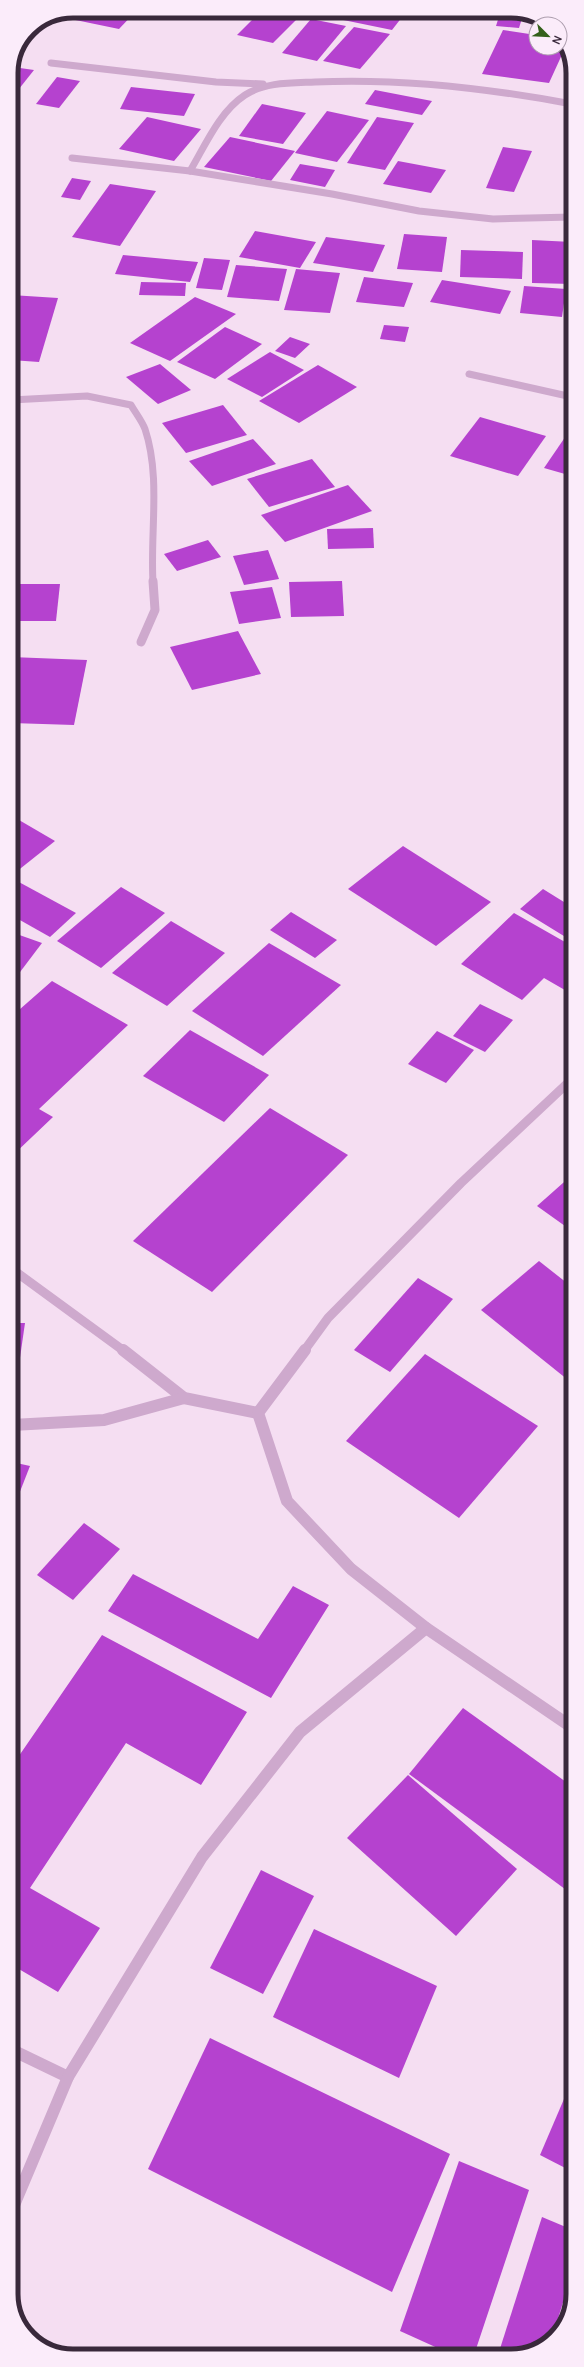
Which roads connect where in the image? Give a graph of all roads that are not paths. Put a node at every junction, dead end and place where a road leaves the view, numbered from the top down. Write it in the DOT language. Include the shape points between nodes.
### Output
graph roads {
  1 [pos="51,63"];
  2 [pos="271,85"];
  3 [pos="566,103"];
  4 [pos="72,158"];
  5 [pos="190,171"];
  6 [pos="566,217"];
  7 [pos="469,374"];
  8 [pos="566,396"];
  9 [pos="18,400"];
  10 [pos="141,642"];
  11 [pos="566,1085"];
  12 [pos="18,1274"];
  13 [pos="184,1398"];
  14 [pos="258,1413"];
  15 [pos="18,1426"];
  16 [pos="426,1628"];
  17 [pos="566,1723"];
  18 [pos="18,2053"];
  19 [pos="68,2077"];
  20 [pos="18,2196"];
  1 -- 2 [label="street" via="216,82"];
  2 -- 3 [label="street" via="330,81 408,82 522,94"];
  2 -- 5 [label="street" via="252,90 231,108"];
  4 -- 5 [label="street"];
  5 -- 6 [label="street" via="418,211 493,219"];
  7 -- 8 [label="street"];
  9 -- 10 [label="street" via="90,396 114,399 131,405 145,428 154,475 151,549 155,610"];
  11 -- 14 [label="street" via="461,1183 328,1318"];
  12 -- 13 [label="street"];
  13 -- 14 [label="street"];
  13 -- 15 [label="street" via="104,1420"];
  14 -- 16 [label="street" via="287,1501 351,1569"];
  16 -- 17 [label="street"];
  16 -- 19 [label="street" via="300,1732 202,1857"];
  18 -- 19 [label="street"];
  19 -- 20 [label="street"];
}
